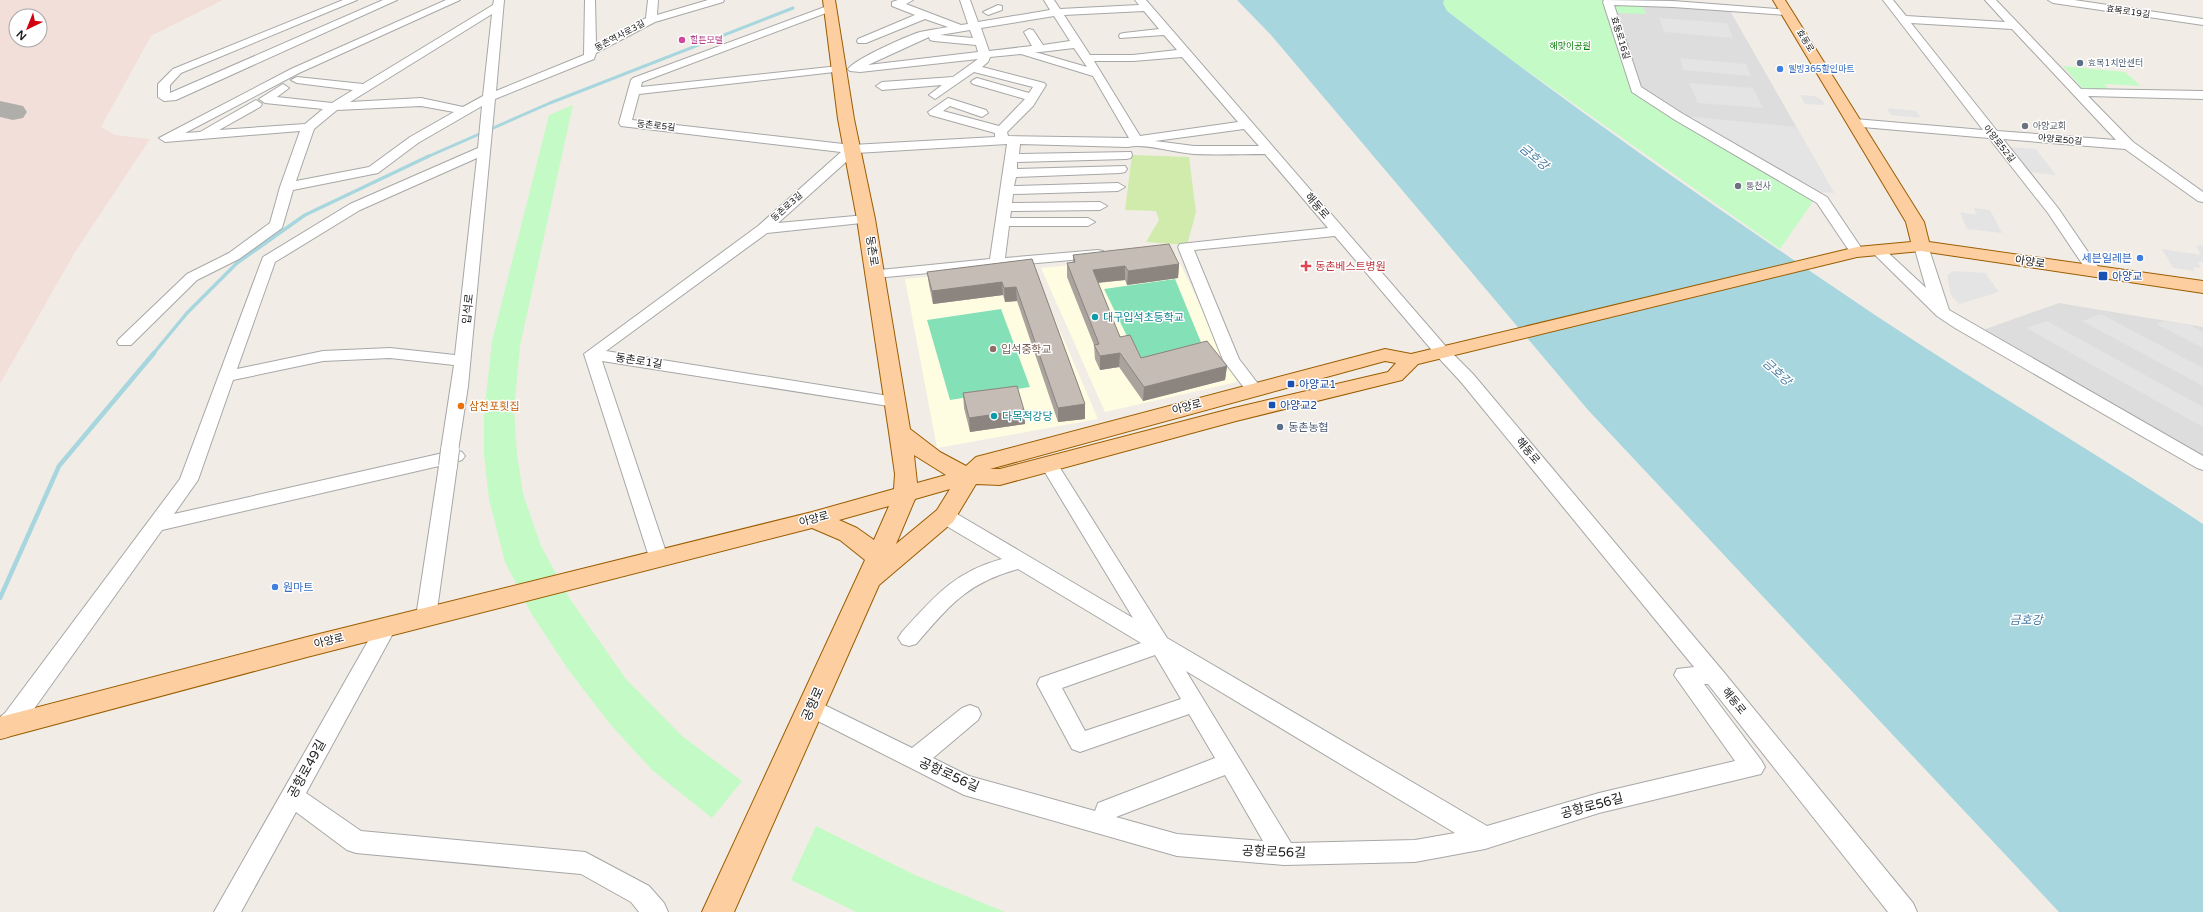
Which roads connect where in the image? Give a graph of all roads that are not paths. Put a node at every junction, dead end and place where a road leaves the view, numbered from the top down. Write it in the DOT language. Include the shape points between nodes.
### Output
graph roads {
  1 [pos="352,0"];
  2 [pos="392,0"];
  3 [pos="455,0"];
  4 [pos="590,0"];
  5 [pos="653,0"];
  6 [pos="719,0"];
  7 [pos="885,0"];
  8 [pos="908,0"];
  9 [pos="1049,0"];
  10 [pos="1888,0"];
  11 [pos="1990,0"];
  12 [pos="2053,0"];
  13 [pos="966,2"];
  14 [pos="498,4"];
  15 [pos="829,4"];
  16 [pos="896,4"];
  17 [pos="1144,4"];
  18 [pos="1783,6"];
  19 [pos="1056,12"];
  20 [pos="924,15"];
  21 [pos="1903,19"];
  22 [pos="651,20"];
  23 [pos="1009,20"];
  24 [pos="2203,22"];
  25 [pos="974,26"];
  26 [pos="2014,26"];
  27 [pos="960,28"];
  28 [pos="1167,31"];
  29 [pos="1029,32"];
  30 [pos="922,35"];
  31 [pos="1124,36"];
  32 [pos="862,41"];
  33 [pos="979,42"];
  34 [pos="1077,44"];
  35 [pos="1040,49"];
  36 [pos="1020,51"];
  37 [pos="1184,52"];
  38 [pos="590,55"];
  39 [pos="985,55"];
  40 [pos="1087,58"];
  41 [pos="973,67"];
  42 [pos="302,68"];
  43 [pos="844,70"];
  44 [pos="1097,74"];
  45 [pos="297,80"];
  46 [pos="956,80"];
  47 [pos="976,82"];
  48 [pos="882,86"];
  49 [pos="365,88"];
  50 [pos="634,91"];
  51 [pos="2077,92"];
  52 [pos="935,95"];
  53 [pos="2197,95"];
  54 [pos="266,98"];
  55 [pos="488,98"];
  56 [pos="1033,98"];
  57 [pos="334,107"];
  58 [pos="465,111"];
  59 [pos="982,113"];
  60 [pos="1855,123"];
  61 [pos="1247,125"];
  62 [pos="308,127"];
  63 [pos="1991,134"];
  64 [pos="201,135"];
  65 [pos="1006,137"];
  66 [pos="1136,140"];
  67 [pos="2128,145"];
  68 [pos="852,148"];
  69 [pos="483,150"];
  70 [pos="1269,150"];
  71 [pos="1126,155"];
  72 [pos="1012,158"];
  73 [pos="1120,169"];
  74 [pos="1009,173"];
  75 [pos="287,187"];
  76 [pos="1118,187"];
  77 [pos="1007,190"];
  78 [pos="2203,198"];
  79 [pos="1100,206"];
  80 [pos="1005,207"];
  81 [pos="866,219"];
  82 [pos="1002,222"];
  83 [pos="1088,222"];
  84 [pos="277,225"];
  85 [pos="763,229"];
  86 [pos="1338,230"];
  87 [pos="312,231"];
  88 [pos="1921,246"];
  89 [pos="1185,247"];
  90 [pos="1169,248"];
  91 [pos="1876,250"];
  92 [pos="1857,252"];
  93 [pos="1114,253"];
  94 [pos="234,256"];
  95 [pos="270,257"];
  96 [pos="997,262"];
  97 [pos="2094,271"];
  98 [pos="875,274"];
  99 [pos="2203,287"];
  100 [pos="1939,309"];
  101 [pos="125,342"];
  102 [pos="1442,352"];
  103 [pos="592,354"];
  104 [pos="1411,360"];
  105 [pos="462,362"];
  106 [pos="226,376"];
  107 [pos="1254,389"];
  108 [pos="895,402"];
  109 [pos="900,432"];
  110 [pos="452,457"];
  111 [pos="1049,464"];
  112 [pos="2203,464"];
  113 [pos="969,476"];
  114 [pos="905,495"];
  115 [pos="945,516"];
  116 [pos="812,520"];
  117 [pos="156,525"];
  118 [pos="658,558"];
  119 [pos="1020,561"];
  120 [pos="874,569"];
  121 [pos="426,617"];
  122 [pos="387,626"];
  123 [pos="909,638"];
  124 [pos="1160,645"];
  125 [pos="1714,676"];
  126 [pos="1193,704"];
  127 [pos="812,708"];
  128 [pos="970,714"];
  129 [pos="1,728"];
  130 [pos="914,760"];
  131 [pos="1229,763"];
  132 [pos="292,796"];
  133 [pos="1106,810"];
  134 [pos="1485,838"];
  135 [pos="1284,854"];
  136 [pos="227,912"];
  137 [pos="655,912"];
  138 [pos="718,912"];
  139 [pos="1904,912"];
  1 -- 2 [label="street" via="177,71 164,84 164,97 172,98"];
  3 -- 42 [label="street"];
  4 -- 38 [label="street, 동촌역사로3길"];
  5 -- 22 [label="street"];
  6 -- 22 [label="street, 동촌역사로3길"];
  7 -- 16 [label="street"];
  8 -- 16 [label="street"];
  9 -- 19 [label="street"];
  10 -- 21 [label="street, 아양로52길"];
  11 -- 26 [label="street"];
  12 -- 24 [label="street, 효목로19길"];
  13 -- 23 [label="street" via="993,10"];
  13 -- 25 [label="street"];
  14 -- 49 [label="street"];
  14 -- 55 [label="street, 입석로"];
  15 -- 43 [label="main road, 동촌로"];
  15 -- 50 [label="street, 동촌로" via="636,80"];
  16 -- 20 [label="street"];
  17 -- 19 [label="street"];
  17 -- 28 [label="street, 해동로"];
  18 -- 60 [label="main road, 효동로"];
  18 -- 92 [label="street, 효동로16길" via="1608,2 1636,88 1679,117 1822,200"];
  19 -- 23 [label="street"];
  19 -- 34 [label="street"];
  20 -- 27 [label="street"];
  20 -- 32 [label="street" via="894,25"];
  21 -- 26 [label="street"];
  21 -- 63 [label="street, 아양로52길"];
  22 -- 38 [label="street, 동촌역사로3길"];
  23 -- 25 [label="street"];
  25 -- 27 [label="street"];
  25 -- 33 [label="street"];
  26 -- 51 [label="street"];
  27 -- 30 [label="street"];
  28 -- 31 [label="street"];
  28 -- 37 [label="street, 해동로"];
  29 -- 35 [label="street"];
  30 -- 33 [label="street"];
  30 -- 43 [label="street"];
  33 -- 39 [label="street"];
  34 -- 35 [label="street"];
  34 -- 40 [label="street"];
  35 -- 36 [label="street"];
  36 -- 39 [label="street"];
  36 -- 44 [label="street"];
  37 -- 40 [label="street" via="1133,58"];
  37 -- 61 [label="street, 해동로"];
  38 -- 55 [label="street"];
  39 -- 41 [label="street" via="984,60"];
  39 -- 43 [label="street"];
  40 -- 44 [label="street"];
  41 -- 46 [label="street"];
  41 -- 56 [label="street" via="1040,85"];
  42 -- 45 [label="street" via="313,71"];
  42 -- 64 [label="street" via="165,138"];
  43 -- 50 [label="street"];
  43 -- 68 [label="main road, 동촌로"];
  44 -- 66 [label="street"];
  45 -- 49 [label="street"];
  45 -- 54 [label="street"];
  46 -- 48 [label="street"];
  46 -- 52 [label="street"];
  47 -- 56 [label="street"];
  49 -- 57 [label="street"];
  50 -- 68 [label="street, 동촌로5길" via="626,123"];
  51 -- 53 [label="street"];
  51 -- 67 [label="street"];
  54 -- 57 [label="street"];
  54 -- 64 [label="street"];
  55 -- 58 [label="street"];
  55 -- 69 [label="street, 입석로"];
  56 -- 65 [label="street"];
  57 -- 58 [label="street" via="421,102"];
  57 -- 62 [label="street"];
  58 -- 75 [label="street" via="414,140 373,170"];
  59 -- 65 [label="street" via="948,102 934,112"];
  60 -- 63 [label="street"];
  60 -- 88 [label="main road, 효동로" via="1915,222"];
  61 -- 66 [label="street"];
  61 -- 70 [label="street, 해동로"];
  62 -- 64 [label="street"];
  62 -- 75 [label="street"];
  63 -- 67 [label="street, 아양로50길"];
  63 -- 97 [label="street, 아양로52길" via="2053,212"];
  65 -- 66 [label="street" via="1128,143"];
  65 -- 68 [label="street"];
  65 -- 72 [label="street"];
  66 -- 70 [label="street" via="1194,150"];
  67 -- 78 [label="street"];
  68 -- 81 [label="main road, 동촌로"];
  68 -- 85 [label="street, 동촌로3길"];
  69 -- 87 [label="street" via="355,207"];
  69 -- 105 [label="street, 입석로"];
  70 -- 86 [label="street, 해동로"];
  71 -- 72 [label="street"];
  72 -- 74 [label="street"];
  73 -- 74 [label="street"];
  74 -- 77 [label="street"];
  75 -- 84 [label="street"];
  76 -- 77 [label="street"];
  77 -- 80 [label="street"];
  79 -- 80 [label="street"];
  80 -- 82 [label="street"];
  81 -- 85 [label="street, 동촌로3길"];
  81 -- 98 [label="main road, 동촌로"];
  82 -- 83 [label="street"];
  82 -- 96 [label="street"];
  84 -- 87 [label="street"];
  84 -- 94 [label="street"];
  85 -- 103 [label="street, 동촌로1길"];
  86 -- 89 [label="street"];
  86 -- 102 [label="street, 해동로"];
  87 -- 106 [label="street" via="268,260"];
  88 -- 91 [label="main road, 아양로"];
  88 -- 97 [label="main road, 아양로"];
  88 -- 100 [label="street"];
  89 -- 90 [label="street"];
  89 -- 107 [label="street" via="1230,360"];
  91 -- 92 [label="main road, 아양로"];
  91 -- 100 [label="street"];
  92 -- 102 [label="main road, 아양로"];
  93 -- 96 [label="street"];
  94 -- 95 [label="street"];
  94 -- 101 [label="street" via="192,278"];
  96 -- 98 [label="street"];
  97 -- 99 [label="main road, 아양로"];
  98 -- 108 [label="main road, 동촌로"];
  100 -- 112 [label="street" via="1961,325"];
  102 -- 104 [label="main road, 아양로"];
  102 -- 125 [label="street, 해동로" via="1467,378"];
  103 -- 108 [label="street, 동촌로1길"];
  103 -- 118 [label="street"];
  104 -- 107 [label="main road, 아양로" via="1385,355"];
  104 -- 111 [label="main road, 아양로" via="1395,376"];
  105 -- 106 [label="street" via="390,353 323,356"];
  105 -- 110 [label="street, 입석로"];
  106 -- 117 [label="street" via="189,480"];
  107 -- 113 [label="main road, 아양로" via="984,462"];
  108 -- 109 [label="main road, 동촌로"];
  109 -- 113 [label="main road" via="942,465"];
  109 -- 114 [label="main road, 동촌로" via="906,474"];
  110 -- 117 [label="street"];
  110 -- 121 [label="street, 입석로"];
  111 -- 113 [label="main road, 아양로" via="1000,477"];
  111 -- 124 [label="street"];
  113 -- 114 [label="main road, 아양로"];
  113 -- 115 [label="main road"];
  114 -- 116 [label="main road, 아양로"];
  114 -- 120 [label="main road, 공항로"];
  115 -- 119 [label="street"];
  115 -- 120 [label="main road"];
  116 -- 118 [label="main road, 아양로"];
  116 -- 120 [label="main road" via="839,528 854,536"];
  117 -- 129 [label="street" via="13,720"];
  118 -- 121 [label="main road, 아양로"];
  119 -- 123 [label="street" via="970,579 950,594"];
  119 -- 124 [label="street"];
  120 -- 127 [label="main road, 공항로"];
  121 -- 122 [label="main road, 아양로"];
  122 -- 129 [label="main road, 아양로"];
  122 -- 132 [label="street, 공항로49길"];
  124 -- 126 [label="street"];
  124 -- 126 [label="street" via="1048,684 1080,742"];
  124 -- 134 [label="street"];
  125 -- 134 [label="street, 공항로56길" via="1685,675 1753,767 1599,803"];
  125 -- 139 [label="street, 해동로"];
  126 -- 131 [label="street"];
  127 -- 130 [label="street, 공항로56길"];
  127 -- 138 [label="main road, 공항로"];
  128 -- 130 [label="street"];
  130 -- 135 [label="street, 공항로56길" via="964,785 1177,845"];
  131 -- 133 [label="street"];
  131 -- 135 [label="street"];
  132 -- 136 [label="street, 공항로49길"];
  132 -- 137 [label="street" via="356,842 585,863 640,894"];
  134 -- 135 [label="street, 공항로56길" via="1415,851"];
}
